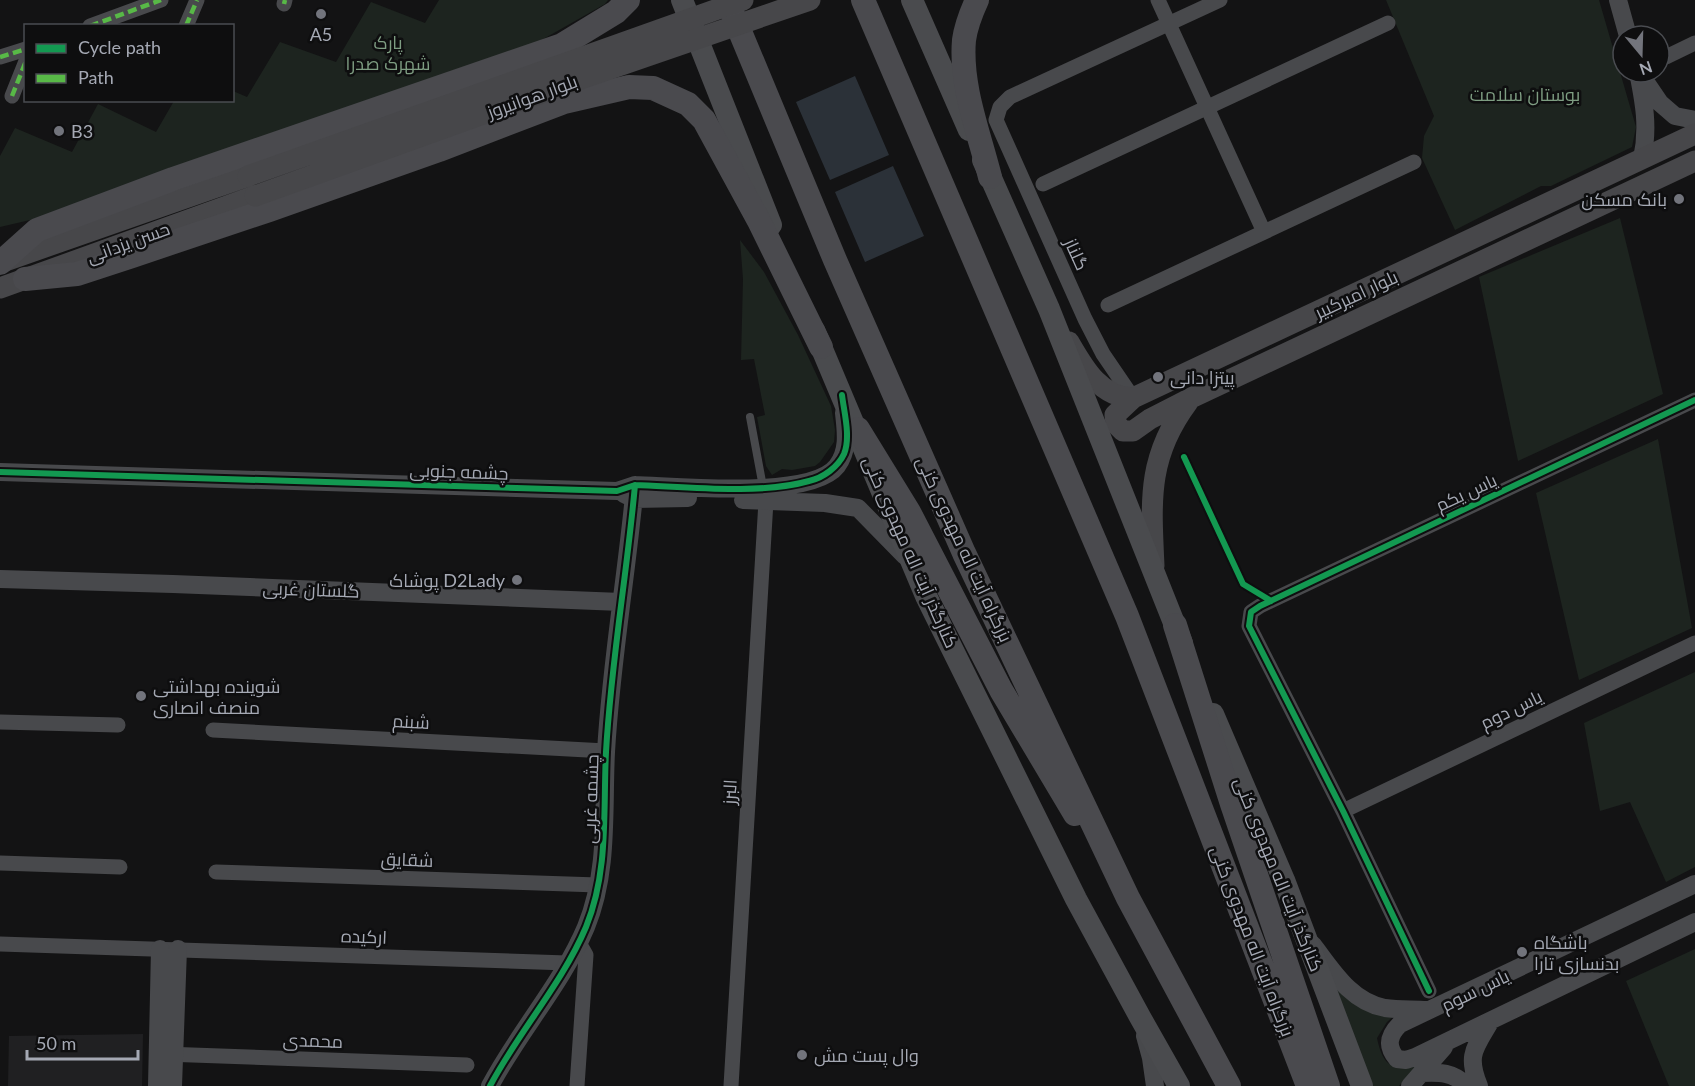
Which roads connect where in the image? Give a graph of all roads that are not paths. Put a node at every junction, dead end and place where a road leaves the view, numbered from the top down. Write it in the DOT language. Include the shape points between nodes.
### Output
graph roads {
  1 [pos="161,0"];
  2 [pos="197,0"];
  3 [pos="628,0"];
  4 [pos="682,0"];
  5 [pos="727,0"];
  6 [pos="743,0"];
  7 [pos="810,0"];
  8 [pos="863,0"];
  9 [pos="912,0"];
  10 [pos="977,0"];
  11 [pos="1158,0"];
  12 [pos="1220,0"];
  13 [pos="1618,0"];
  14 [pos="115,21"];
  15 [pos="1388,23"];
  16 [pos="100,24"];
  17 [pos="187,24"];
  18 [pos="1169,24"];
  19 [pos="1625,24"];
  20 [pos="1695,43"];
  21 [pos="562,45"];
  22 [pos="24,50"];
  23 [pos="1671,55"];
  24 [pos="0,57"];
  25 [pos="24,67"];
  26 [pos="1640,84"];
  27 [pos="1647,84"];
  28 [pos="12,96"];
  29 [pos="564,102"];
  30 [pos="1207,108"];
  31 [pos="1695,120"];
  32 [pos="1695,134"];
  33 [pos="1642,159"];
  34 [pos="1695,161"];
  35 [pos="1414,162"];
  36 [pos="248,176"];
  37 [pos="990,177"];
  38 [pos="1043,184"];
  39 [pos="255,196"];
  40 [pos="1263,232"];
  41 [pos="0,263"];
  42 [pos="25,279"];
  43 [pos="0,288"];
  44 [pos="1108,305"];
  45 [pos="1049,309"];
  46 [pos="821,347"];
  47 [pos="842,395"];
  48 [pos="1133,398"];
  49 [pos="1191,398"];
  50 [pos="1695,400"];
  51 [pos="750,417"];
  52 [pos="858,429"];
  53 [pos="0,472"];
  54 [pos="628,492"];
  55 [pos="764,495"];
  56 [pos="911,562"];
  57 [pos="1154,573"];
  58 [pos="0,579"];
  59 [pos="621,602"];
  60 [pos="1175,625"];
  61 [pos="1695,643"];
  62 [pos="0,722"];
  63 [pos="118,725"];
  64 [pos="213,730"];
  65 [pos="606,751"];
  66 [pos="1343,811"];
  67 [pos="0,863"];
  68 [pos="120,867"];
  69 [pos="216,872"];
  70 [pos="1695,884"];
  71 [pos="598,885"];
  72 [pos="1128,898"];
  73 [pos="1695,922"];
  74 [pos="1304,933"];
  75 [pos="579,941"];
  76 [pos="0,944"];
  77 [pos="169,949"];
  78 [pos="567,963"];
  79 [pos="1429,991"];
  80 [pos="1432,1010"];
  81 [pos="1140,1017"];
  82 [pos="1491,1021"];
  83 [pos="1450,1041"];
  84 [pos="166,1055"];
  85 [pos="467,1065"];
  86 [pos="1415,1079"];
  87 [pos="157,1086"];
  88 [pos="173,1086"];
  89 [pos="490,1086"];
  90 [pos="578,1086"];
  91 [pos="731,1086"];
  92 [pos="1155,1086"];
  93 [pos="1179,1086"];
  94 [pos="1228,1086"];
  95 [pos="1308,1086"];
  96 [pos="1328,1086"];
  97 [pos="1362,1086"];
  98 [pos="1467,1086"];
  99 [pos="1479,1086"];
  1 -- 14 [label="street"];
  2 -- 17 [label="street"];
  3 -- 21 [label="highway" via="616,12"];
  4 -- 46 [label="main road, کنارگذر آیت اله مهدوی کنی"];
  5 -- 72 [label="highway, بزرگراه آیت اله مهدوی کنی" via="964,553"];
  6 -- 36 [label="main road, بلوار هوانیروز, bridge"];
  7 -- 39 [label="main road, بلوار هوانیروز, bridge"];
  8 -- 95 [label="highway, بزرگراه آیت اله مهدوی کنی" via="1127,616"];
  9 -- 37 [label="main road, کنارگذر آیت اله مهدوی کنی"];
  10 -- 37 [label="highway" via="964,38 964,76"];
  11 -- 18 [label="street"];
  12 -- 18 [label="street"];
  13 -- 19 [label="street"];
  14 -- 16 [label="street"];
  15 -- 30 [label="street"];
  18 -- 30 [label="street"];
  18 -- 48 [label="street, گلناز" via="1010,97 1000,107 996,120 1085,319"];
  20 -- 23 [label="street"];
  21 -- 29 [label="highway" via="615,35 632,45 637,64 625,78"];
  21 -- 41 [label="highway" via="37,230"];
  22 -- 24 [label="street"];
  25 -- 28 [label="street"];
  26 -- 33 [label="street" via="1647,126"];
  27 -- 31 [label="street" via="1675,116"];
  29 -- 42 [label="highway" via="132,256 77,274"];
  29 -- 46 [label="highway" via="629,87 653,88 688,104 704,120 723,153"];
  30 -- 38 [label="street"];
  30 -- 40 [label="street"];
  32 -- 33 [label="main road, بلوار امیرکبیر"];
  33 -- 48 [label="main road, بلوار امیرکبیر"];
  34 -- 49 [label="main road, بلوار امیرکبیر"];
  35 -- 40 [label="street"];
  36 -- 41 [label="main road, حسن یزدانی"];
  37 -- 45 [label="main road, کنارگذر آیت اله مهدوی کنی"];
  39 -- 42 [label="main road, حسن یزدانی"];
  40 -- 44 [label="street"];
  42 -- 43 [label="main road, حسن یزدانی"];
  45 -- 48 [label="main road" via="1098,384 1121,398"];
  45 -- 57 [label="main road, کنارگذر آیت اله مهدوی کنی"];
  46 -- 47 [label="main road, کنارگذر آیت اله مهدوی کنی"];
  47 -- 52 [label="main road, کنارگذر آیت اله مهدوی کنی"];
  47 -- 55 [label="street, چشمه جنوبی" via="847,435 845,453 835,468 810,481"];
  48 -- 49 [label="main road, بلوار امیرکبیر" via="1115,415 1116,424 1123,431 1133,431"];
  49 -- 57 [label="main road" via="1166,435 1156,467 1151,519"];
  50 -- 66 [label="street, یاس یکم" via="1251,612 1249,626"];
  51 -- 55 [label="lane"];
  52 -- 56 [label="main road, کنارگذر آیت اله مهدوی کنی"];
  52 -- 72 [label="highway" via="909,512 1001,690"];
  53 -- 54 [label="street, چشمه جنوبی"];
  54 -- 55 [label="street, چشمه جنوبی"];
  54 -- 59 [label="street, چشمه غربی"];
  55 -- 56 [label="street, چشمه جنوبی" via="858,508"];
  55 -- 91 [label="street, البرز"];
  56 -- 81 [label="main road, کنارگذر آیت اله مهدوی کنی" via="1076,899"];
  57 -- 60 [label="main road, کنارگذر آیت اله مهدوی کنی"];
  58 -- 59 [label="street, گلستان غربی"];
  59 -- 65 [label="street, چشمه غربی"];
  60 -- 74 [label="main road, کنارگذر آیت اله مهدوی کنی"];
  60 -- 96 [label="highway"];
  61 -- 66 [label="street, یاس دوم"];
  62 -- 63 [label="street"];
  64 -- 65 [label="street, شبنم"];
  65 -- 71 [label="street, چشمه غربی" via="604,840"];
  66 -- 79 [label="street"];
  67 -- 68 [label="street"];
  69 -- 71 [label="street, شقایق"];
  70 -- 80 [label="street, یاس سوم"];
  71 -- 75 [label="street, چشمه غربی"];
  72 -- 94 [label="highway, بزرگراه آیت اله مهدوی کنی"];
  73 -- 82 [label="street, یاس سوم"];
  74 -- 80 [label="street, یاس سوم" via="1338,978 1359,998 1383,1008"];
  74 -- 97 [label="main road, کنارگذر آیت اله مهدوی کنی"];
  75 -- 78 [label="street, چشمه غربی"];
  75 -- 90 [label="street" via="586,955"];
  76 -- 77 [label="street, ارکیده"];
  77 -- 78 [label="street, ارکیده"];
  77 -- 84 [label="street"];
  78 -- 89 [label="street, چشمه غربی"];
  80 -- 83 [label="street" via="1400,1024 1392,1032 1391,1052 1397,1059 1406,1060"];
  81 -- 92 [label="street"];
  81 -- 93 [label="main road, کنارگذر آیت اله مهدوی کنی"];
  82 -- 83 [label="street, یاس سوم"];
  82 -- 99 [label="street" via="1472,1057"];
  83 -- 86 [label="street, یاس سوم"];
  84 -- 85 [label="street, محمدی"];
  84 -- 87 [label="street"];
  84 -- 88 [label="street"];
  86 -- 98 [label="street" via="1443,1072"];
}
